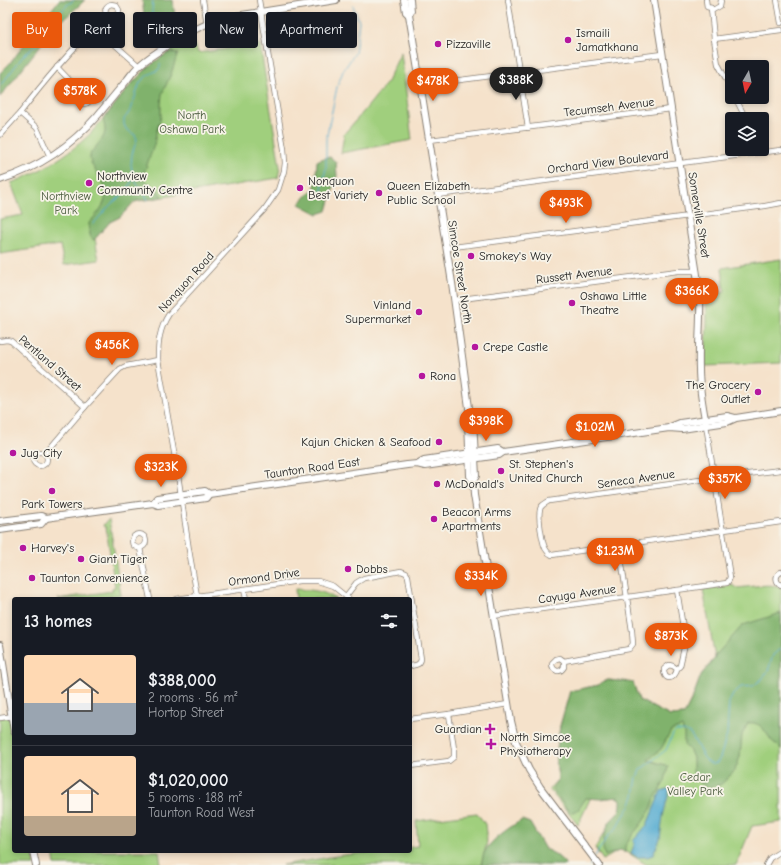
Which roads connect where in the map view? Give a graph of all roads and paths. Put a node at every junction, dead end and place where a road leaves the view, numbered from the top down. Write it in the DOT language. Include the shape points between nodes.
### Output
graph roads {
  1 [pos="203,0"];
  2 [pos="259,0"];
  3 [pos="336,0"];
  4 [pos="404,0"];
  5 [pos="410,0"];
  6 [pos="508,0"];
  7 [pos="654,0"];
  8 [pos="706,0"];
  9 [pos="721,0"];
  10 [pos="777,0"];
  11 [pos="710,8"];
  12 [pos="205,12"];
  13 [pos="258,12"];
  14 [pos="261,12"];
  15 [pos="409,15"];
  16 [pos="781,23"];
  17 [pos="205,25"];
  18 [pos="781,30"];
  19 [pos="714,39"];
  20 [pos="75,48"];
  21 [pos="119,48"];
  22 [pos="662,54"];
  23 [pos="139,66"];
  24 [pos="57,67"];
  25 [pos="520,72"];
  26 [pos="725,77"];
  27 [pos="421,85"];
  28 [pos="80,92"];
  29 [pos="671,109"];
  30 [pos="20,114"];
  31 [pos="528,128"];
  32 [pos="0,135"];
  33 [pos="430,140"];
  34 [pos="781,150"];
  35 [pos="769,151"];
  36 [pos="50,156"];
  37 [pos="726,156"];
  38 [pos="679,163"];
  39 [pos="0,180"];
  40 [pos="437,195"];
  41 [pos="781,203"];
  42 [pos="688,216"];
  43 [pos="446,248"];
  44 [pos="696,271"];
  45 [pos="454,300"];
  46 [pos="0,341"];
  47 [pos="158,360"];
  48 [pos="85,407"];
  49 [pos="781,411"];
  50 [pos="470,415"];
  51 [pos="705,422"];
  52 [pos="45,454"];
  53 [pos="469,456"];
  54 [pos="476,456"];
  55 [pos="781,470"];
  56 [pos="714,478"];
  57 [pos="473,481"];
  58 [pos="180,494"];
  59 [pos="210,494"];
  60 [pos="153,502"];
  61 [pos="181,502"];
  62 [pos="46,518"];
  63 [pos="0,521"];
  64 [pos="781,522"];
  65 [pos="0,530"];
  66 [pos="722,530"];
  67 [pos="619,545"];
  68 [pos="140,548"];
  69 [pos="781,572"];
  70 [pos="730,577"];
  71 [pos="781,585"];
  72 [pos="244,589"];
  73 [pos="677,590"];
  74 [pos="197,596"];
  75 [pos="150,597"];
  76 [pos="190,597"];
  77 [pos="246,597"];
  78 [pos="347,597"];
  79 [pos="411,597"];
  80 [pos="627,597"];
  81 [pos="412,602"];
  82 [pos="493,616"];
  83 [pos="0,645"];
  84 [pos="564,661"];
  85 [pos="412,666"];
  86 [pos="677,669"];
  87 [pos="508,704"];
  88 [pos="12,711"];
  89 [pos="449,714"];
  90 [pos="12,716"];
  91 [pos="0,718"];
  92 [pos="412,719"];
  93 [pos="412,766"];
  94 [pos="781,851"];
  95 [pos="33,853"];
  96 [pos="36,865"];
  97 [pos="599,865"];
  98 [pos="766,865"];
  1 -- 12 [label="street"];
  2 -- 14 [label="street, Nonquon Road"];
  3 -- 14 [label="main road"];
  4 -- 15 [label="main road, Simcoe Street North"];
  5 -- 15 [label="main road, Simcoe Street North"];
  6 -- 25 [label="street"];
  7 -- 22 [label="main road, Somerville Street"];
  8 -- 11 [label="street" via="707,7"];
  9 -- 11 [label="street" via="720,6 713,10"];
  10 -- 16 [label="street"];
  11 -- 19 [label="street"];
  13 -- 14 [label="main road"];
  14 -- 47 [label="street, Nonquon Road" via="285,157 281,183 264,210 169,314 161,329"];
  15 -- 27 [label="main road, Simcoe Street North"];
  17 -- 23 [label="main road" via="171,42"];
  18 -- 19 [label="street"];
  19 -- 26 [label="street" via="718,64"];
  20 -- 24 [label="street"];
  21 -- 23 [label="street"];
  22 -- 25 [label="street"];
  22 -- 29 [label="main road, Somerville Street"];
  23 -- 36 [label="main road" via="96,116 70,142"];
  24 -- 28 [label="street"];
  24 -- 30 [label="street"];
  25 -- 27 [label="street"];
  25 -- 31 [label="street"];
  27 -- 33 [label="main road, Simcoe Street North"];
  29 -- 31 [label="street, Tecumseh Avenue"];
  29 -- 38 [label="main road, Somerville Street"];
  30 -- 32 [label="street"];
  30 -- 36 [label="street" via="37,128"];
  31 -- 33 [label="street, Tecumseh Avenue"];
  33 -- 40 [label="main road, Simcoe Street North"];
  34 -- 35 [label="street, Orchard View Boulevard"];
  36 -- 39 [label="main road" via="25,171"];
  37 -- 38 [label="street, Orchard View Boulevard"];
  38 -- 40 [label="street, Orchard View Boulevard"];
  38 -- 42 [label="main road, Somerville Street"];
  40 -- 43 [label="main road, Simcoe Street North"];
  41 -- 42 [label="street"];
  42 -- 43 [label="street"];
  42 -- 44 [label="main road, Somerville Street"];
  43 -- 45 [label="main road, Simcoe Street North"];
  44 -- 45 [label="street, Russett Avenue" via="678,271"];
  44 -- 51 [label="main road, Somerville Street" via="700,294 700,392"];
  45 -- 50 [label="main road, Simcoe Street North"];
  46 -- 48 [label="street, Pentland Street" via="11,341"];
  47 -- 48 [label="street" via="123,367"];
  47 -- 58 [label="street, Nonquon Road"];
  48 -- 52 [label="street"];
  49 -- 51 [label="main road, Taunton Road East" via="736,418 727,416"];
  50 -- 53 [label="main road, Simcoe Street North"];
  50 -- 54 [label="main road, Simcoe Street North" via="474,420"];
  51 -- 54 [label="main road, Taunton Road East" via="682,429 669,428 503,452 499,455"];
  51 -- 56 [label="street, Somerville Street"];
  53 -- 54 [label="main road, Taunton Road East"];
  53 -- 57 [label="main road, Simcoe Street North" via="470,476"];
  53 -- 59 [label="main road, Taunton Road East" via="425,466 417,464"];
  54 -- 57 [label="main road, Simcoe Street North" via="476,476"];
  55 -- 56 [label="street, Seneca Avenue"];
  56 -- 66 [label="street, Somerville Street"];
  56 -- 67 [label="street, Seneca Avenue" via="549,501 542,505 539,512 540,528 546,551 552,555"];
  57 -- 82 [label="main road, Simcoe Street North"];
  58 -- 59 [label="main road, Taunton Road East" via="205,491"];
  58 -- 60 [label="main road, Taunton Road East" via="157,498"];
  58 -- 61 [label="street, Nonquon Road"];
  59 -- 61 [label="main road, Taunton Road East" via="206,498"];
  60 -- 61 [label="main road, Taunton Road East" via="158,505"];
  60 -- 62 [label="main road, Taunton Road East"];
  61 -- 74 [label="street, Nonquon Road"];
  62 -- 63 [label="main road, Taunton Road East" via="41,516"];
  62 -- 65 [label="main road, Taunton Road East" via="41,524"];
  64 -- 66 [label="street"];
  66 -- 67 [label="street"];
  66 -- 70 [label="street, Somerville Street"];
  67 -- 80 [label="street"];
  68 -- 75 [label="street"];
  69 -- 71 [label="street" via="777,578"];
  70 -- 73 [label="street, Cayuga Avenue" via="724,584"];
  72 -- 74 [label="street, Ormond Drive"];
  72 -- 77 [label="street"];
  72 -- 78 [label="street, Ormond Drive" via="299,581 318,581 333,586"];
  73 -- 80 [label="street, Cayuga Avenue"];
  73 -- 86 [label="street" via="685,643"];
  74 -- 76 [label="street, Ormond Drive"];
  78 -- 79 [label="street" via="356,582 364,578 401,571 408,576"];
  80 -- 82 [label="street, Cayuga Avenue"];
  80 -- 84 [label="street" via="632,647 629,650"];
  81 -- 85 [label="street" via="421,661"];
  82 -- 87 [label="main road, Simcoe Street North"];
  83 -- 88 [label="main road"];
  87 -- 89 [label="street"];
  87 -- 97 [label="main road, Simcoe Street North" via="516,742 530,770"];
  89 -- 92 [label="street"];
  89 -- 93 [label="street" via="454,757 449,761"];
  90 -- 91 [label="street"];
  94 -- 98 [label="street" via="770,858"];
  95 -- 96 [label="main road"];
}
